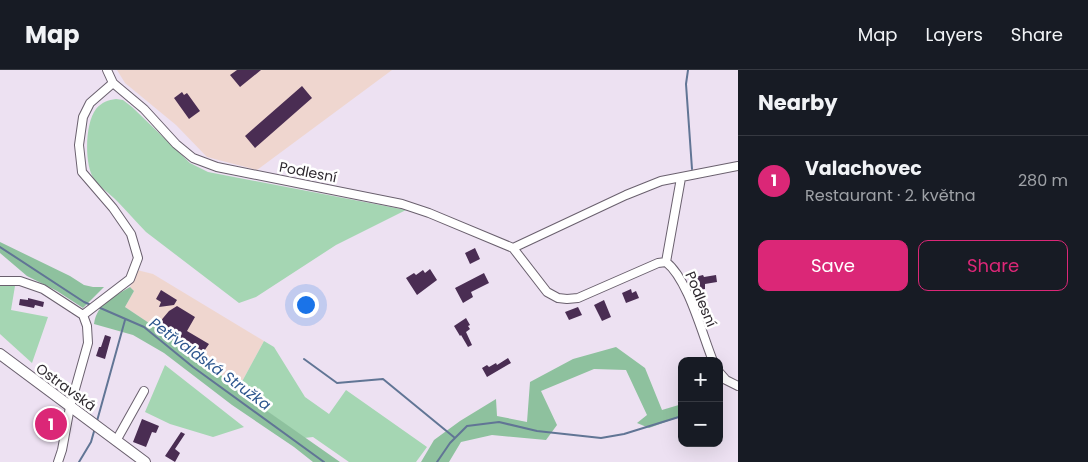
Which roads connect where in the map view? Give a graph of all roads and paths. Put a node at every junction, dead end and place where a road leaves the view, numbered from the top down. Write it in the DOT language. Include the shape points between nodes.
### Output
graph roads {
  1 [pos="107,70"];
  2 [pos="113,83"];
  3 [pos="738,166"];
  4 [pos="681,178"];
  5 [pos="513,248"];
  6 [pos="666,262"];
  7 [pos="0,281"];
  8 [pos="83,315"];
  9 [pos="0,354"];
  10 [pos="711,357"];
  11 [pos="723,377"];
  12 [pos="738,386"];
  13 [pos="144,391"];
  14 [pos="70,407"];
  15 [pos="116,441"];
  16 [pos="58,462"];
  17 [pos="145,462"];
  1 -- 2 [label="street"];
  2 -- 5 [label="street, Podlesní" via="193,158 216,167 402,204"];
  2 -- 8 [label="street" via="90,104 83,117 79,146 82,172 131,234 138,258 130,279"];
  3 -- 4 [label="street"];
  4 -- 5 [label="street" via="661,181 626,195"];
  4 -- 6 [label="street"];
  5 -- 6 [label="street, Podlesní" via="547,292 567,299 578,298"];
  6 -- 10 [label="street, Podlesní" via="677,273"];
  7 -- 8 [label="street" via="27,282"];
  8 -- 14 [label="street" via="88,343"];
  9 -- 14 [label="main road, Ostravská"];
  11 -- 12 [label="street"];
  13 -- 15 [label="street"];
  14 -- 15 [label="main road, Ostravská"];
  14 -- 16 [label="street"];
  15 -- 17 [label="main road, Ostravská"];
}
